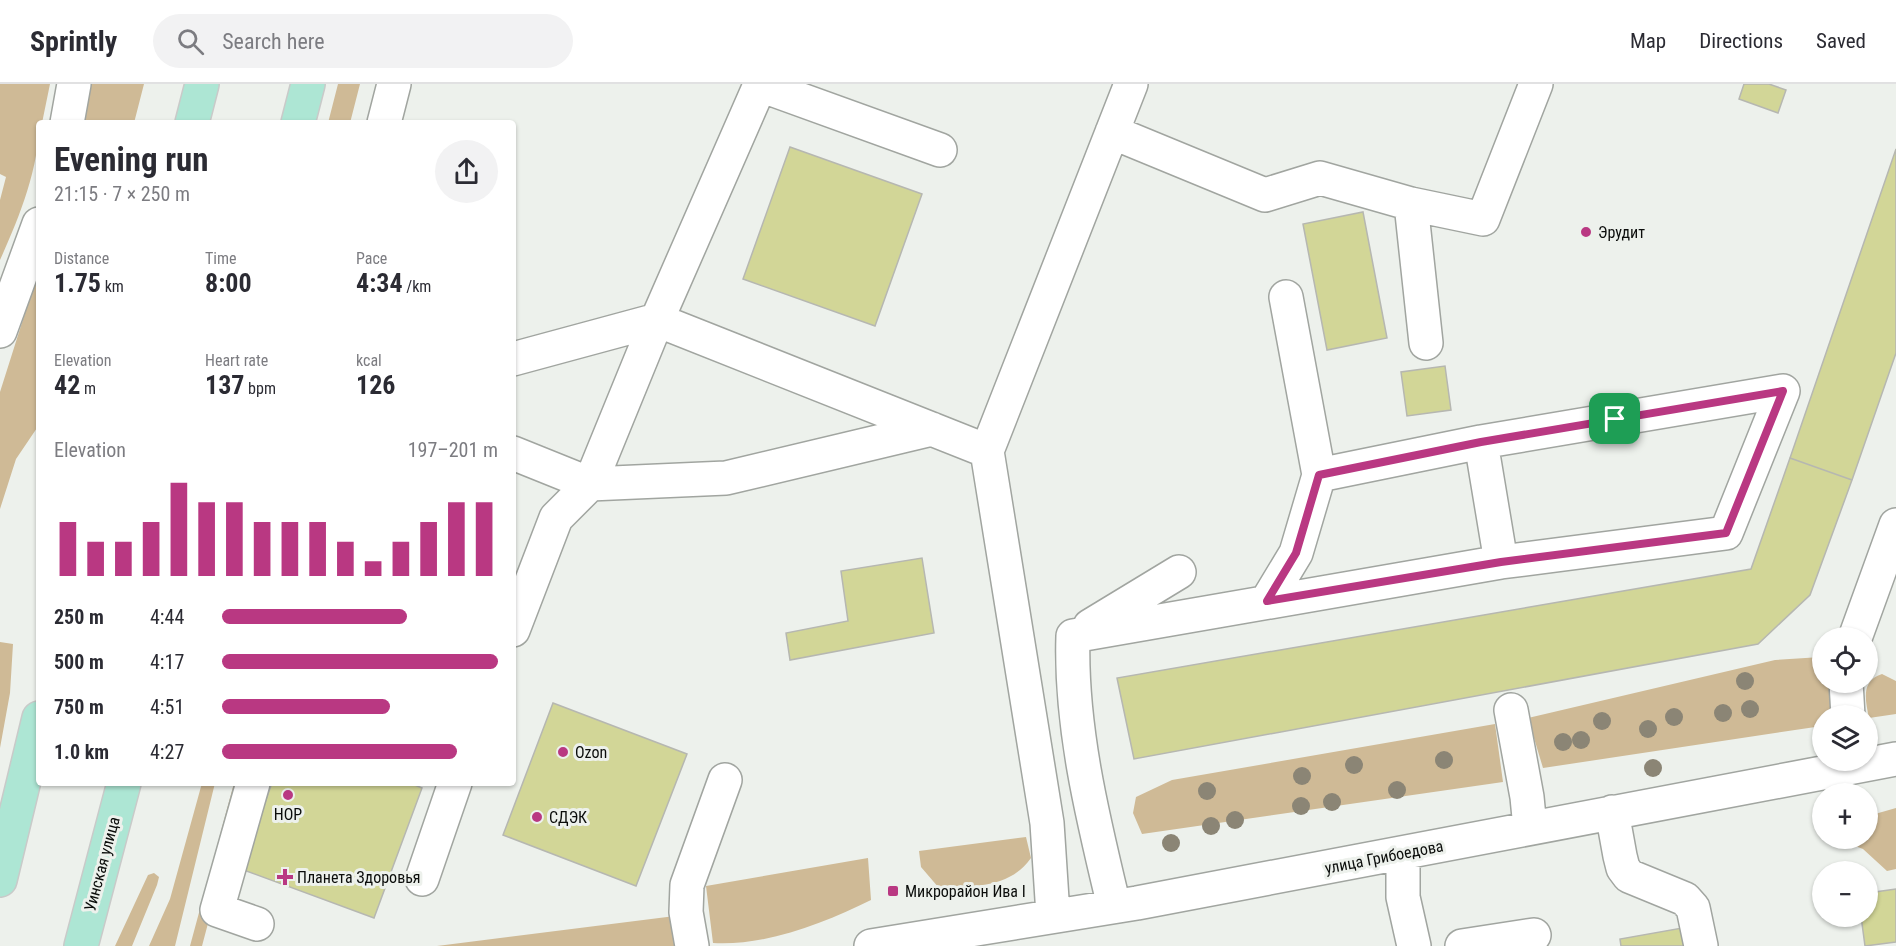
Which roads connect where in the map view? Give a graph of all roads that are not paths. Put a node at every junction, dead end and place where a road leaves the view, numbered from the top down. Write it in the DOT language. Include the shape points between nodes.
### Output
graph roads {
  1 [pos="74,84"];
  2 [pos="202,84"];
  3 [pos="308,84"];
  4 [pos="394,84"];
  5 [pos="1131,84"];
  6 [pos="1536,84"];
  7 [pos="68,120"];
  8 [pos="193,120"];
  9 [pos="299,120"];
  10 [pos="385,120"];
  11 [pos="1112,132"];
  12 [pos="940,150"];
  13 [pos="1411,204"];
  14 [pos="36,232"];
  15 [pos="1286,297"];
  16 [pos="657,320"];
  17 [pos="0,331"];
  18 [pos="1426,343"];
  19 [pos="516,358"];
  20 [pos="932,429"];
  21 [pos="1481,442"];
  22 [pos="987,451"];
  23 [pos="516,454"];
  24 [pos="1319,475"];
  25 [pos="590,484"];
  26 [pos="1896,525"];
  27 [pos="1501,562"];
  28 [pos="1179,572"];
  29 [pos="1267,601"];
  30 [pos="516,622"];
  31 [pos="1859,627"];
  32 [pos="1073,636"];
  33 [pos="1511,711"];
  34 [pos="36,730"];
  35 [pos="1896,759"];
  36 [pos="1878,761"];
  37 [pos="1821,771"];
  38 [pos="724,780"];
  39 [pos="123,786"];
  40 [pos="252,786"];
  41 [pos="454,786"];
  42 [pos="1612,812"];
  43 [pos="1530,828"];
  44 [pos="1403,854"];
  45 [pos="422,879"];
  46 [pos="0,880"];
  47 [pos="1114,906"];
  48 [pos="1053,915"];
  49 [pos="257,924"];
  50 [pos="1007,935"];
  51 [pos="1534,935"];
  52 [pos="81,946"];
  53 [pos="692,946"];
  54 [pos="871,946"];
  55 [pos="1414,946"];
  56 [pos="1462,946"];
  57 [pos="1701,946"];
  1 -- 7 [label="street"];
  2 -- 8 [label="main road"];
  3 -- 9 [label="main road"];
  4 -- 10 [label="street"];
  5 -- 11 [label="street"];
  6 -- 13 [label="street" via="1482,219"];
  11 -- 13 [label="street" via="1265,195 1320,178"];
  11 -- 22 [label="street"];
  12 -- 16 [label="street" via="760,85"];
  13 -- 18 [label="street"];
  14 -- 17 [label="street"];
  15 -- 24 [label="street"];
  16 -- 19 [label="street"];
  16 -- 20 [label="street"];
  16 -- 25 [label="street"];
  20 -- 22 [label="street"];
  20 -- 25 [label="street" via="726,478"];
  21 -- 24 [label="street"];
  21 -- 27 [label="street"];
  21 -- 27 [label="street" via="1783,391 1726,533"];
  22 -- 48 [label="street" via="1047,823"];
  23 -- 25 [label="street"];
  24 -- 29 [label="street" via="1296,553"];
  25 -- 30 [label="street" via="556,518"];
  26 -- 31 [label="street"];
  27 -- 29 [label="street"];
  28 -- 32 [label="street"];
  29 -- 32 [label="street"];
  32 -- 47 [label="street" via="1073,690 1094,825"];
  33 -- 43 [label="street"];
  34 -- 46 [label="main road"];
  35 -- 36 [label="street, улица Грибоедова"];
  37 -- 42 [label="street, улица Грибоедова"];
  38 -- 53 [label="street" via="687,885 686,912"];
  39 -- 52 [label="main road, Уинская улица"];
  40 -- 49 [label="street" via="217,910"];
  41 -- 45 [label="street"];
  42 -- 43 [label="street, улица Грибоедова"];
  42 -- 57 [label="street" via="1623,868 1629,876 1685,899 1693,908"];
  43 -- 44 [label="street, улица Грибоедова"];
  44 -- 47 [label="street, улица Грибоедова"];
  44 -- 55 [label="street" via="1403,897"];
  47 -- 48 [label="street, улица Грибоедова"];
  48 -- 50 [label="street, улица Грибоедова"];
  50 -- 54 [label="street, улица Грибоедова"];
  51 -- 56 [label="street"];
}
